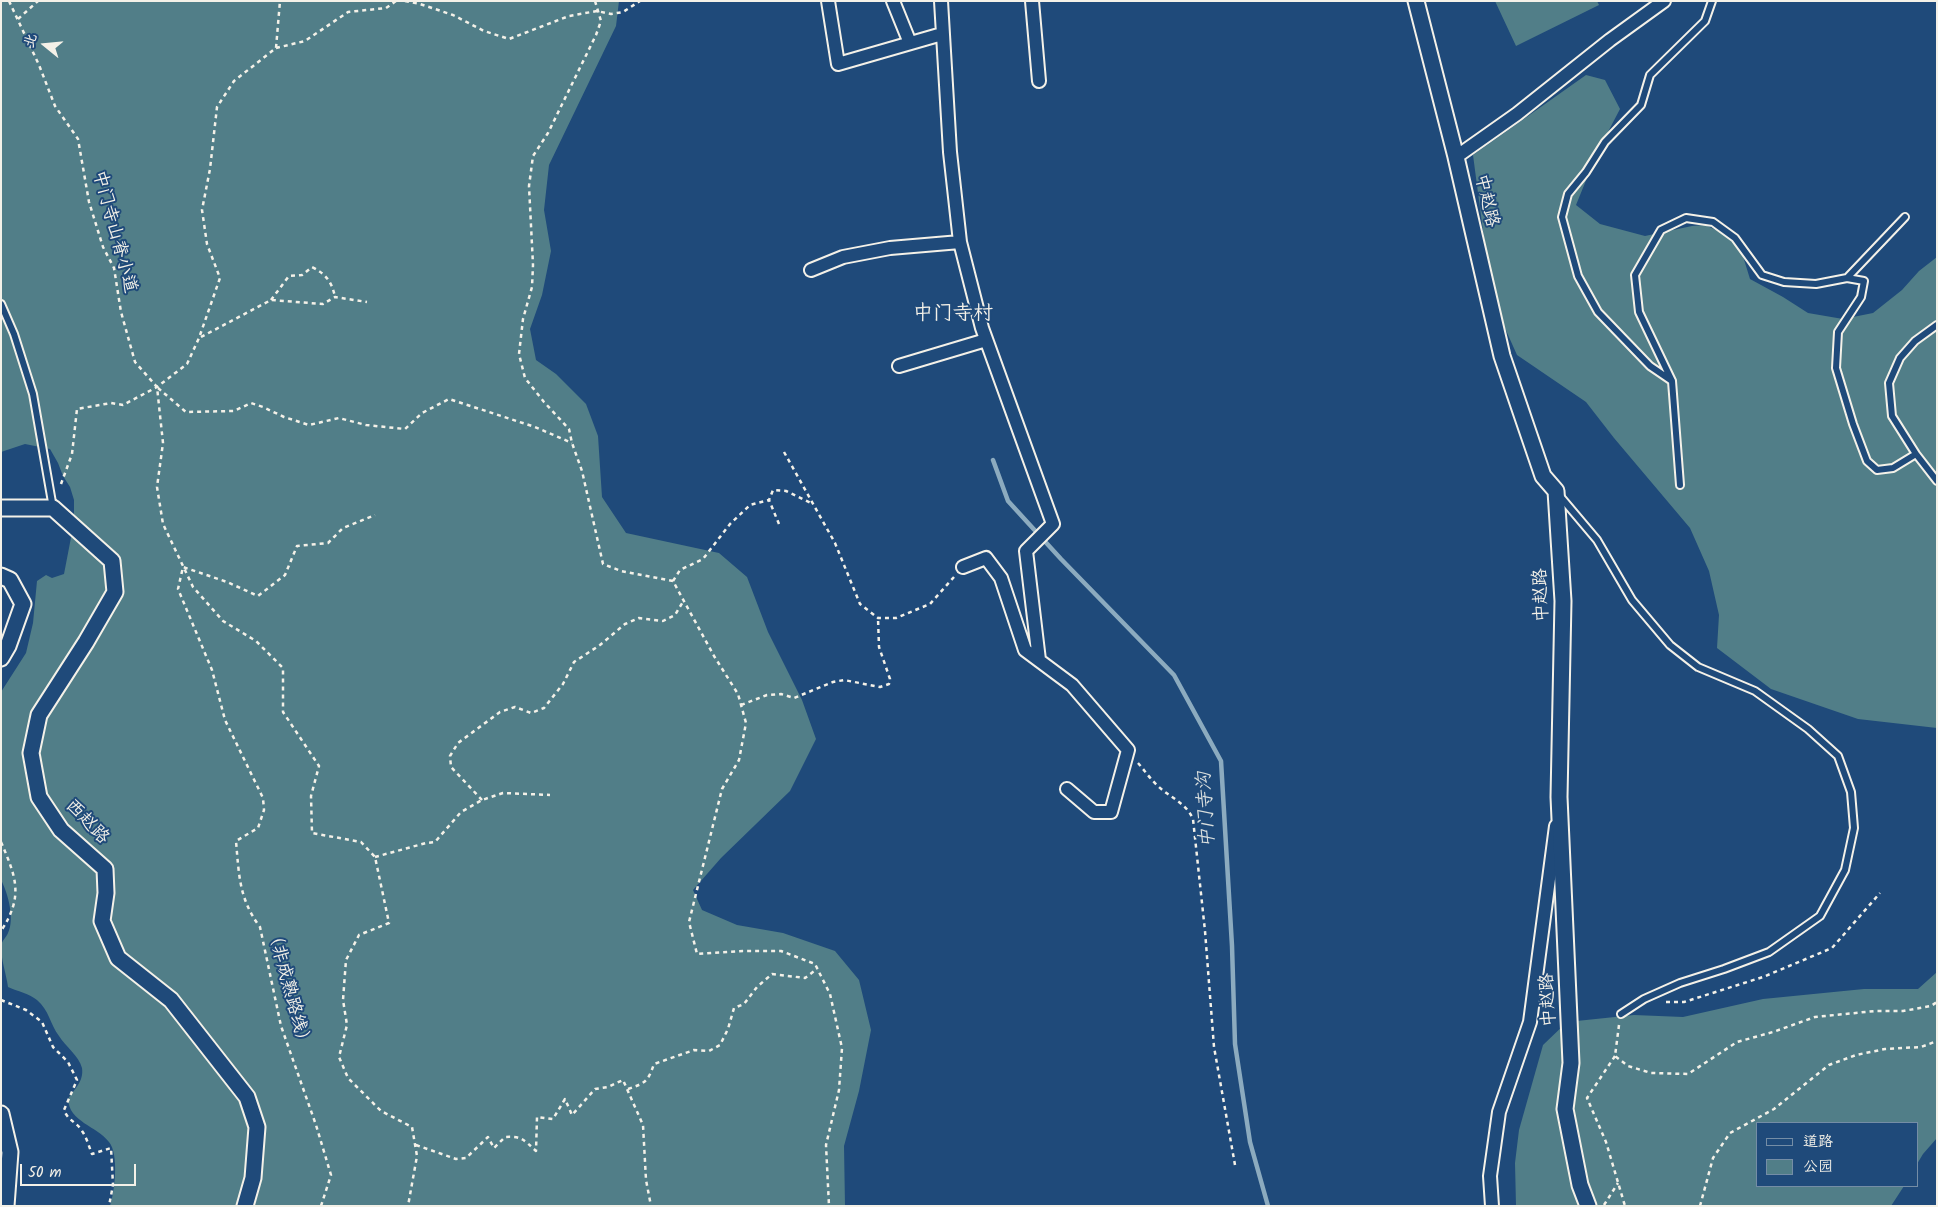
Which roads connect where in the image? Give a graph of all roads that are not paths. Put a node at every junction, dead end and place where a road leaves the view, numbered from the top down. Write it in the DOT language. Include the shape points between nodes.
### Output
graph roads {
  1 [pos="828,1"];
  2 [pos="893,1"];
  3 [pos="941,1"];
  4 [pos="1032,1"];
  5 [pos="1416,1"];
  6 [pos="1664,1"];
  7 [pos="1712,1"];
  8 [pos="942,34"];
  9 [pos="910,43"];
  10 [pos="1038,81"];
  11 [pos="1456,157"];
  12 [pos="1905,216"];
  13 [pos="960,242"];
  14 [pos="811,270"];
  15 [pos="1847,278"];
  16 [pos="1,304"];
  17 [pos="1937,325"];
  18 [pos="986,340"];
  19 [pos="899,366"];
  20 [pos="1672,381"];
  21 [pos="1916,454"];
  22 [pos="1937,481"];
  23 [pos="1680,485"];
  24 [pos="1556,491"];
  25 [pos="1,508"];
  26 [pos="53,508"];
  27 [pos="963,567"];
  28 [pos="1,576"];
  29 [pos="1,658"];
  30 [pos="1039,660"];
  31 [pos="1067,789"];
  32 [pos="1560,798"];
  33 [pos="1621,1014"];
  34 [pos="1,1114"];
  35 [pos="6,1206"];
  36 [pos="244,1206"];
  37 [pos="1492,1206"];
  38 [pos="1588,1206"];
  1 -- 9 [label="street" via="838,64"];
  2 -- 9 [label="street"];
  3 -- 8 [label="street"];
  4 -- 10 [label="street"];
  5 -- 11 [label="street, 中赵路"];
  6 -- 11 [label="street"];
  7 -- 20 [label="lane" via="1705,21 1650,75 1641,105 1604,142 1568,194 1562,218 1578,276 1598,312 1650,366"];
  8 -- 9 [label="street"];
  8 -- 13 [label="street"];
  11 -- 24 [label="street, 中赵路" via="1502,356 1543,476"];
  12 -- 15 [label="lane"];
  13 -- 14 [label="street" via="890,248 843,257"];
  13 -- 18 [label="street"];
  15 -- 20 [label="lane" via="1816,284 1784,282 1762,275 1735,238 1713,222 1686,218 1662,230 1635,275 1640,312"];
  15 -- 21 [label="lane" via="1864,280 1861,297 1838,332 1836,368 1867,461 1877,470 1892,468"];
  16 -- 26 [label="lane" via="33,394"];
  17 -- 21 [label="lane" via="1915,341 1900,358 1889,383 1892,416"];
  18 -- 19 [label="street"];
  18 -- 30 [label="street" via="1053,524 1026,551"];
  20 -- 23 [label="lane"];
  21 -- 22 [label="lane"];
  24 -- 32 [label="street, 中赵路" via="1563,601"];
  24 -- 33 [label="lane" via="1597,540 1632,600 1670,644 1698,667 1756,691 1808,730 1838,756 1852,792 1854,828 1845,870 1820,916 1769,952 1644,998"];
  25 -- 26 [label="street"];
  26 -- 36 [label="street, 西赵路" via="112,561 115,592 39,715 31,753 38,797 61,830 105,869 102,921 118,958 171,1000 248,1097 257,1127 253,1178"];
  27 -- 30 [label="street" via="986,558 1001,578 1025,650"];
  28 -- 29 [label="street" via="10,580 23,604"];
  30 -- 31 [label="street" via="1072,685 1128,750 1111,812 1094,812"];
  32 -- 37 [label="street" via="1530,1022 1499,1112 1490,1176"];
  32 -- 38 [label="street, 中赵路" via="1571,1063 1566,1109 1580,1185"];
  34 -- 35 [label="street" via="10,1152"];
}
